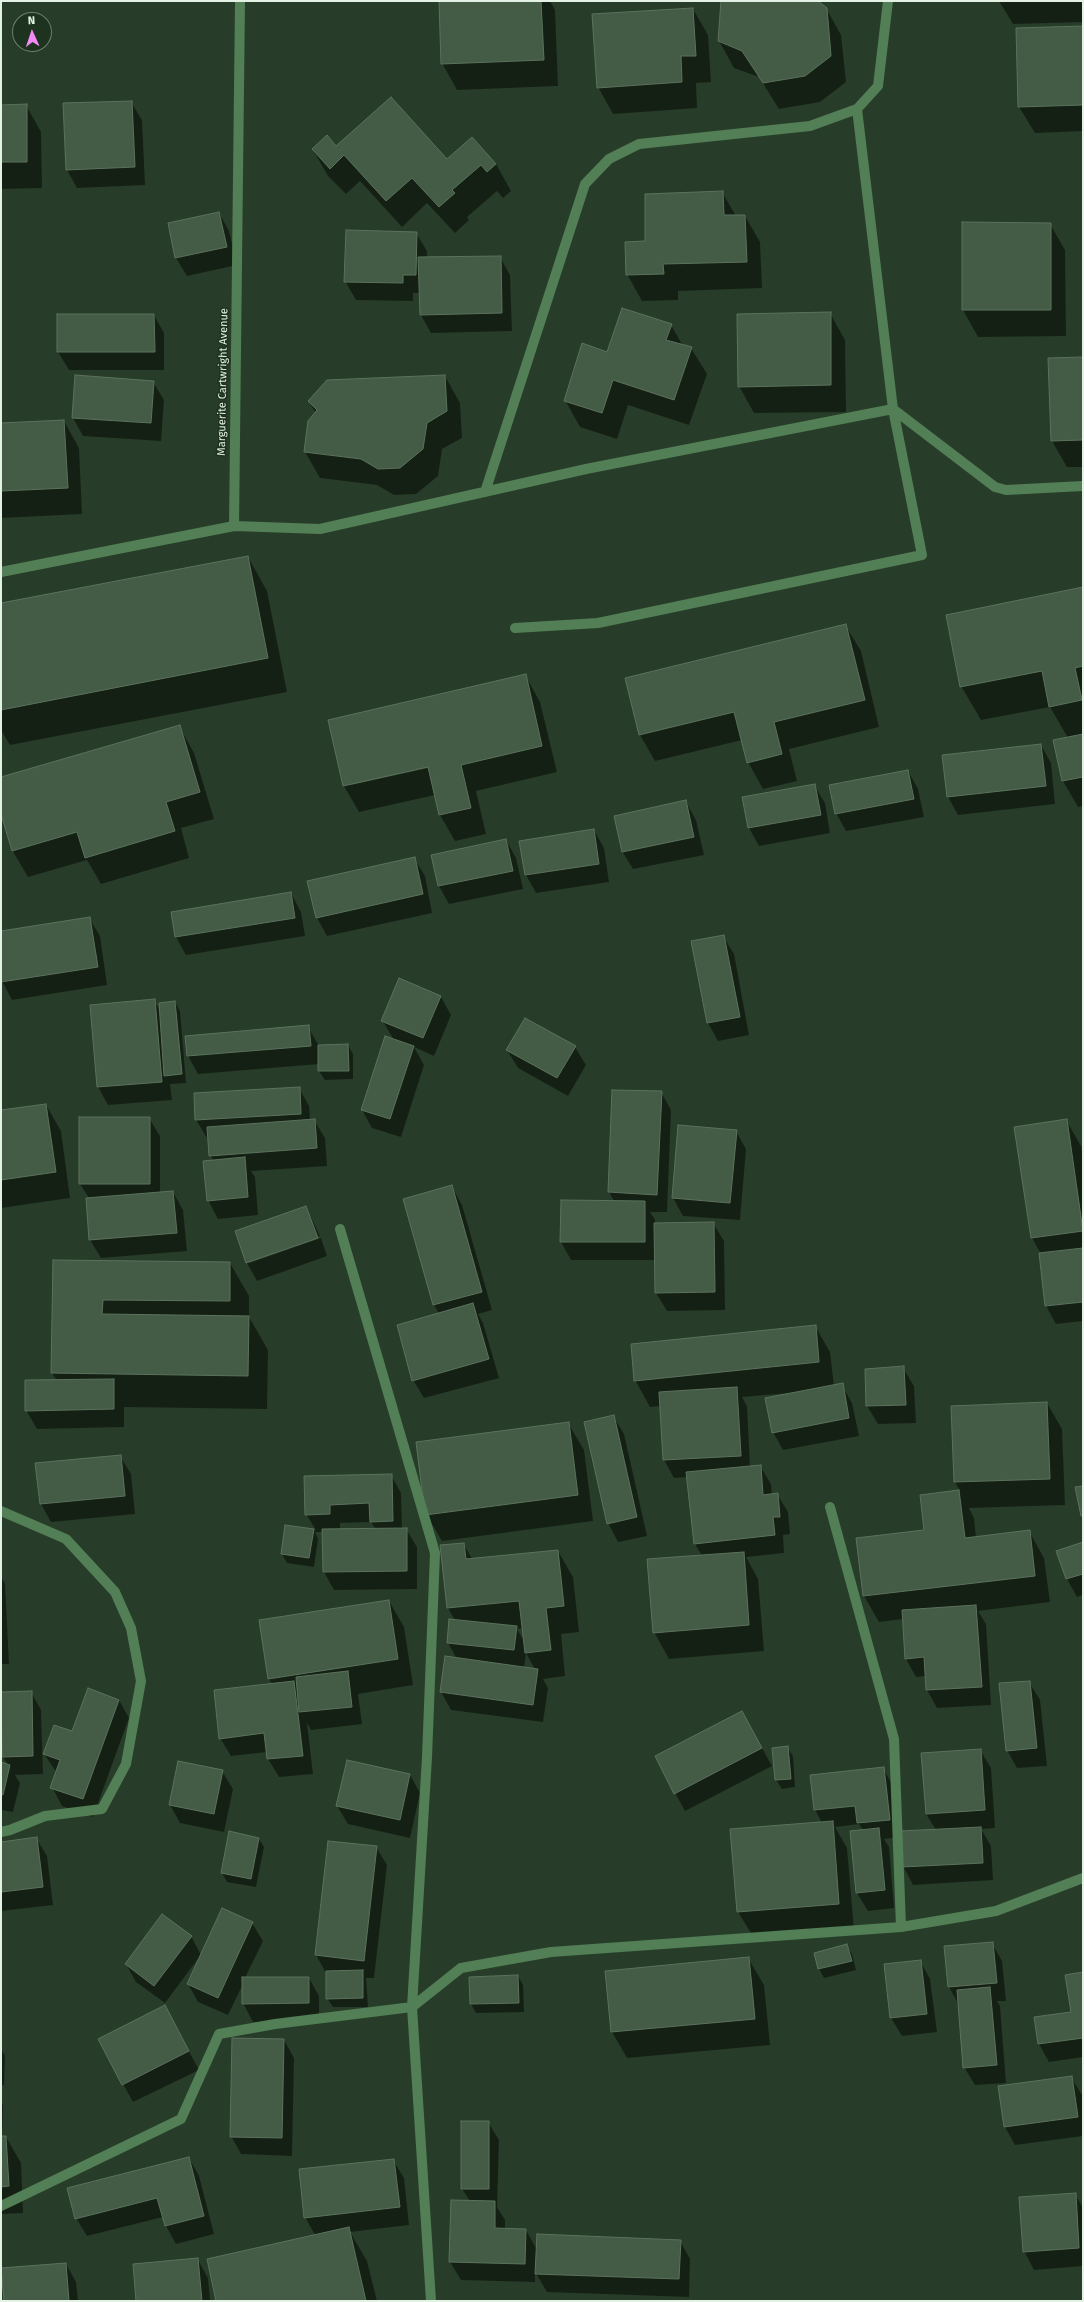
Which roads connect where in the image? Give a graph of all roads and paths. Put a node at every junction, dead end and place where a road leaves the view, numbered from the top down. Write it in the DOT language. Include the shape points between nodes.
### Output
graph roads {
  1 [pos="240,1"];
  2 [pos="888,1"];
  3 [pos="856,110"];
  4 [pos="893,408"];
  5 [pos="1083,486"];
  6 [pos="486,492"];
  7 [pos="234,526"];
  8 [pos="1,572"];
  9 [pos="515,628"];
  10 [pos="340,1229"];
  11 [pos="830,1507"];
  12 [pos="1,1511"];
  13 [pos="1,1832"];
  14 [pos="1083,1878"];
  15 [pos="901,1927"];
  16 [pos="412,2007"];
  17 [pos="1,2206"];
  18 [pos="431,2301"];
  1 -- 7 [label="street, Marguerite Cartwright Avenue"];
  2 -- 3 [label="street" via="878,86"];
  3 -- 4 [label="street"];
  3 -- 6 [label="street" via="810,126 639,144 609,159 585,184"];
  4 -- 5 [label="street" via="995,487 1006,490"];
  4 -- 6 [label="street" via="586,469"];
  4 -- 9 [label="street" via="922,555 598,623"];
  6 -- 7 [label="street" via="320,530"];
  7 -- 8 [label="street"];
  10 -- 16 [label="street" via="435,1553 427,1757"];
  11 -- 15 [label="street" via="894,1739"];
  12 -- 13 [label="street" via="66,1539 115,1592 131,1628 140,1680 126,1764 102,1809 45,1816"];
  14 -- 15 [label="street" via="996,1912"];
  15 -- 16 [label="street" via="551,1952 461,1968"];
  16 -- 17 [label="street" via="274,2024 219,2034 181,2119"];
  16 -- 18 [label="street"];
}
